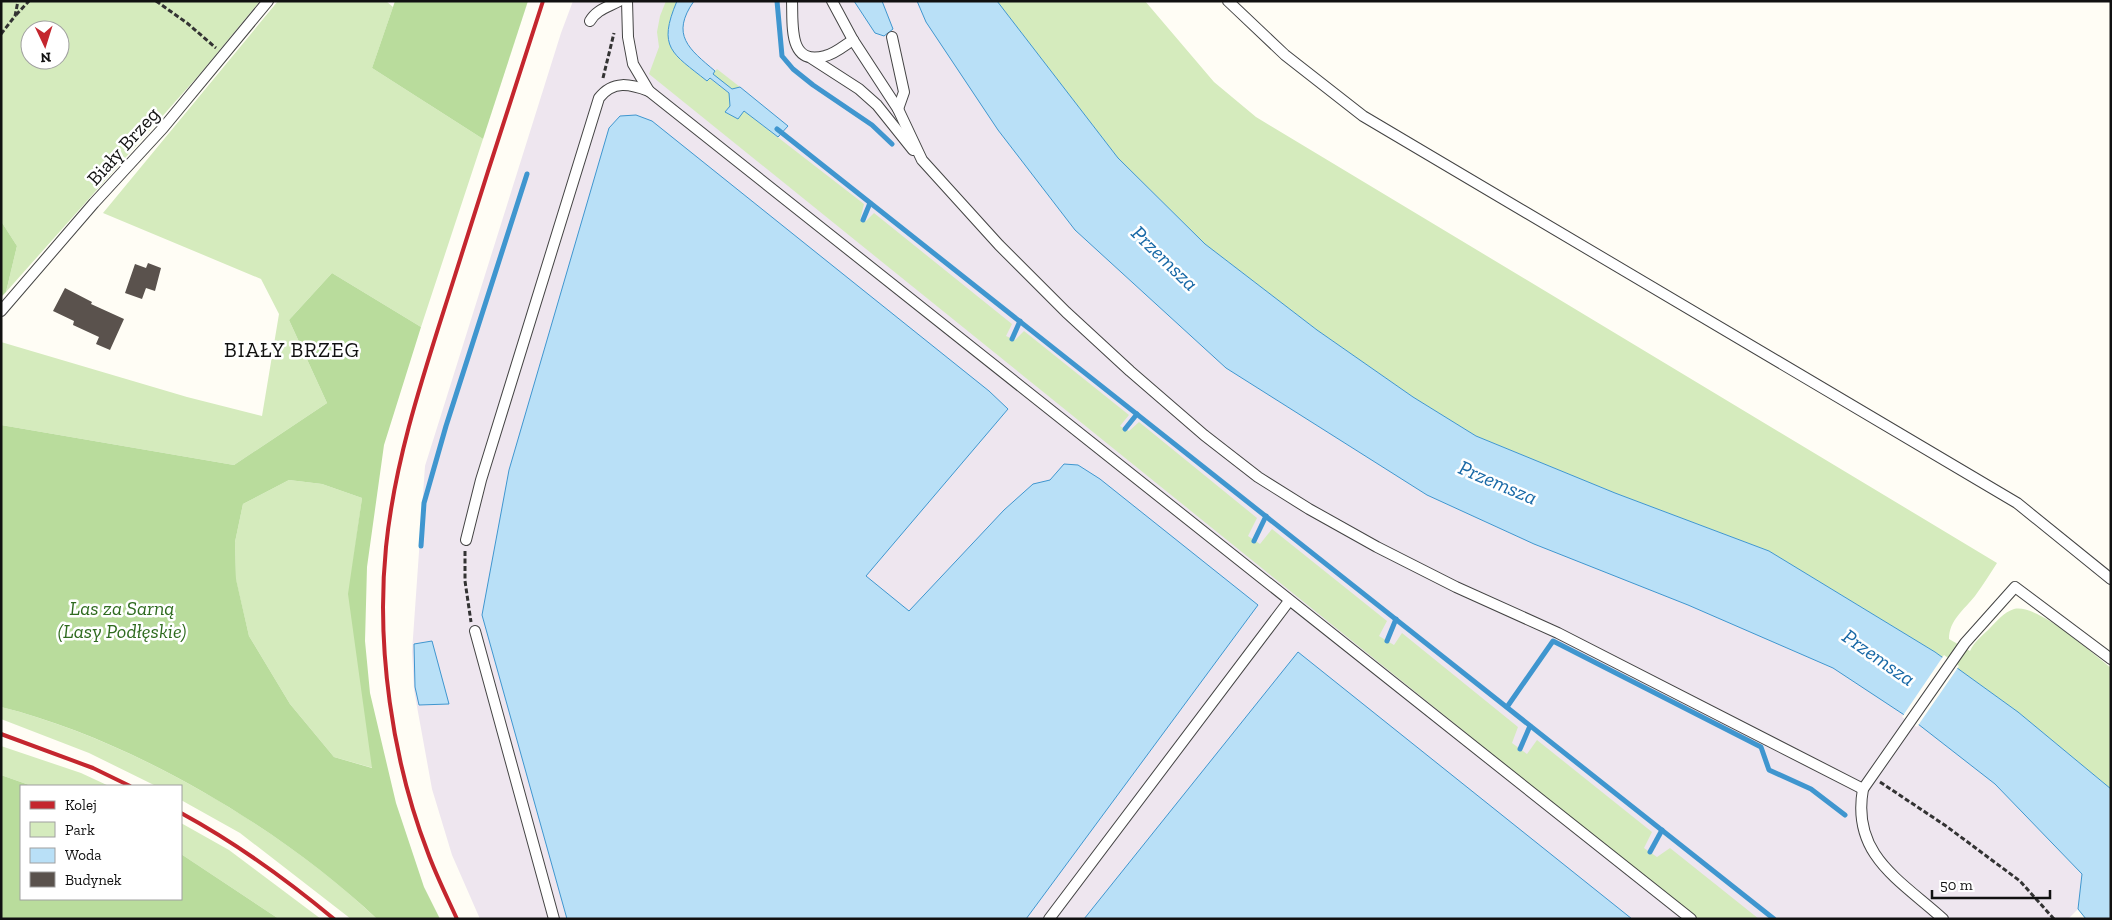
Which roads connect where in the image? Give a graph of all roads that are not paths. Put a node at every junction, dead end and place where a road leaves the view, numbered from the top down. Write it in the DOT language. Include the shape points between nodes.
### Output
graph roads {
  1 [pos="268,1"];
  2 [pos="618,1"];
  3 [pos="627,1"];
  4 [pos="792,1"];
  5 [pos="832,1"];
  6 [pos="1228,1"];
  7 [pos="590,21"];
  8 [pos="892,37"];
  9 [pos="853,40"];
  10 [pos="811,58"];
  11 [pos="649,91"];
  12 [pos="898,109"];
  13 [pos="922,160"];
  14 [pos="1,312"];
  15 [pos="466,540"];
  16 [pos="2111,579"];
  17 [pos="1289,601"];
  18 [pos="475,631"];
  19 [pos="2111,659"];
  20 [pos="1863,789"];
  21 [pos="1934,915"];
  22 [pos="554,919"];
  23 [pos="1049,919"];
  24 [pos="1691,919"];
  25 [pos="1943,919"];
  1 -- 14 [label="lane, Biały Brzeg" via="163,128"];
  2 -- 7 [label="lane" via="594,15"];
  3 -- 11 [label="lane" via="633,64"];
  4 -- 10 [label="lane" via="795,44 803,55"];
  5 -- 9 [label="lane"];
  6 -- 16 [label="lane" via="1285,55 1363,116 2017,503"];
  8 -- 12 [label="lane" via="904,92"];
  9 -- 10 [label="lane" via="826,56"];
  9 -- 12 [label="lane"];
  10 -- 13 [label="lane" via="859,89 877,105"];
  11 -- 15 [label="lane" via="622,84 605,90 599,98 481,480"];
  11 -- 17 [label="lane"];
  12 -- 13 [label="lane"];
  13 -- 20 [label="lane" via="999,245 1066,312 1137,378 1258,477 1376,547 1558,633"];
  17 -- 23 [label="lane"];
  17 -- 24 [label="lane"];
  18 -- 22 [label="lane"];
  19 -- 20 [label="lane" via="2014,587 1965,643"];
  20 -- 21 [label="lane" via="1860,806 1867,845 1884,869"];
  21 -- 25 [label="lane"];
}
